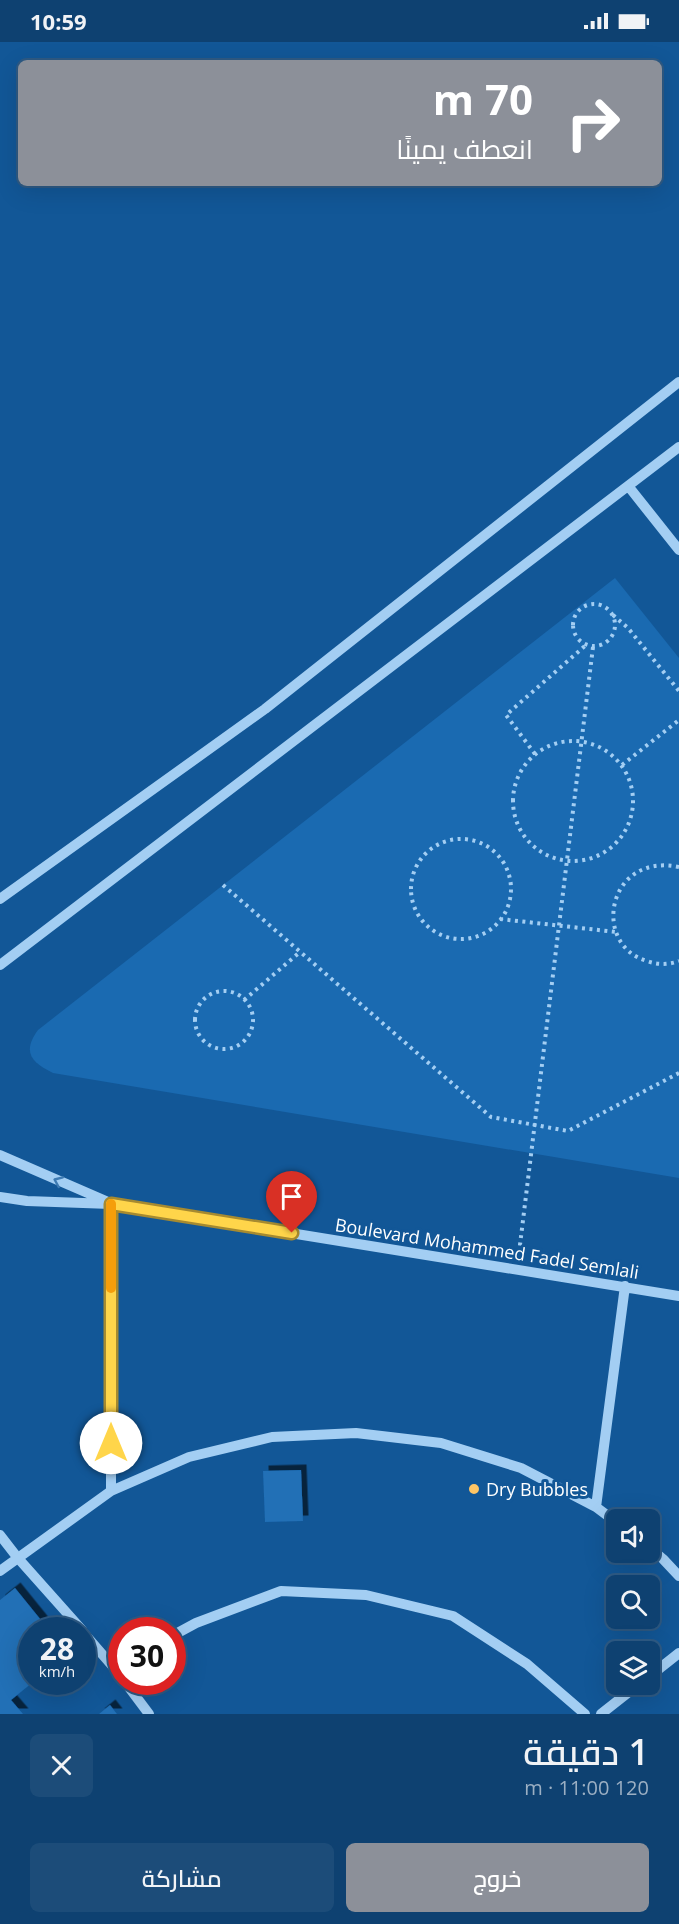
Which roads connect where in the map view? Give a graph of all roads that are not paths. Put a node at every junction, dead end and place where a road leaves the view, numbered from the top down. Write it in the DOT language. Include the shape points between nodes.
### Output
graph roads {
  1 [pos="679,382"];
  2 [pos="679,447"];
  3 [pos="629,487"];
  4 [pos="679,550"];
  5 [pos="0,898"];
  6 [pos="0,965"];
  7 [pos="0,1155"];
  8 [pos="0,1197"];
  9 [pos="111,1204"];
  10 [pos="625,1286"];
  11 [pos="679,1296"];
  12 [pos="111,1491"];
  13 [pos="596,1507"];
  14 [pos="606,1514"];
  15 [pos="0,1535"];
  16 [pos="660,1556"];
  17 [pos="17,1557"];
  18 [pos="0,1571"];
  19 [pos="679,1576"];
  20 [pos="70,1617"];
  21 [pos="186,1628"];
  22 [pos="96,1644"];
  23 [pos="679,1653"];
  24 [pos="108,1656"];
  25 [pos="660,1668"];
  26 [pos="135,1695"];
  27 [pos="625,1695"];
  28 [pos="149,1714"];
  29 [pos="585,1714"];
  30 [pos="601,1714"];
  1 -- 5 [label="street" via="265,709"];
  2 -- 3 [label="street"];
  3 -- 4 [label="street"];
  3 -- 6 [label="street"];
  9 -- 7 [label="street, Boulevard Mohammed Fadel Semlali, one-way"];
  8 -- 9 [label="street, Boulevard Mohammed Fadel Semlali"];
  9 -- 10 [label="street, Boulevard Mohammed Fadel Semlali"];
  9 -- 12 [label="street"];
  10 -- 11 [label="street, Boulevard Mohammed Fadel Semlali"];
  10 -- 13 [label="street"];
  12 -- 13 [label="street" via="189,1457 272,1437 356,1433 441,1443 521,1468"];
  12 -- 17 [label="street"];
  13 -- 14 [label="street"];
  15 -- 17 [label="street"];
  16 -- 19 [label="street"];
  17 -- 18 [label="street"];
  17 -- 20 [label="street"];
  21 -- 29 [label="street" via="281,1591 366,1595 453,1616 527,1664"];
  22 -- 24 [label="street"];
  23 -- 25 [label="street"];
  26 -- 28 [label="street"];
  27 -- 30 [label="street"];
}
